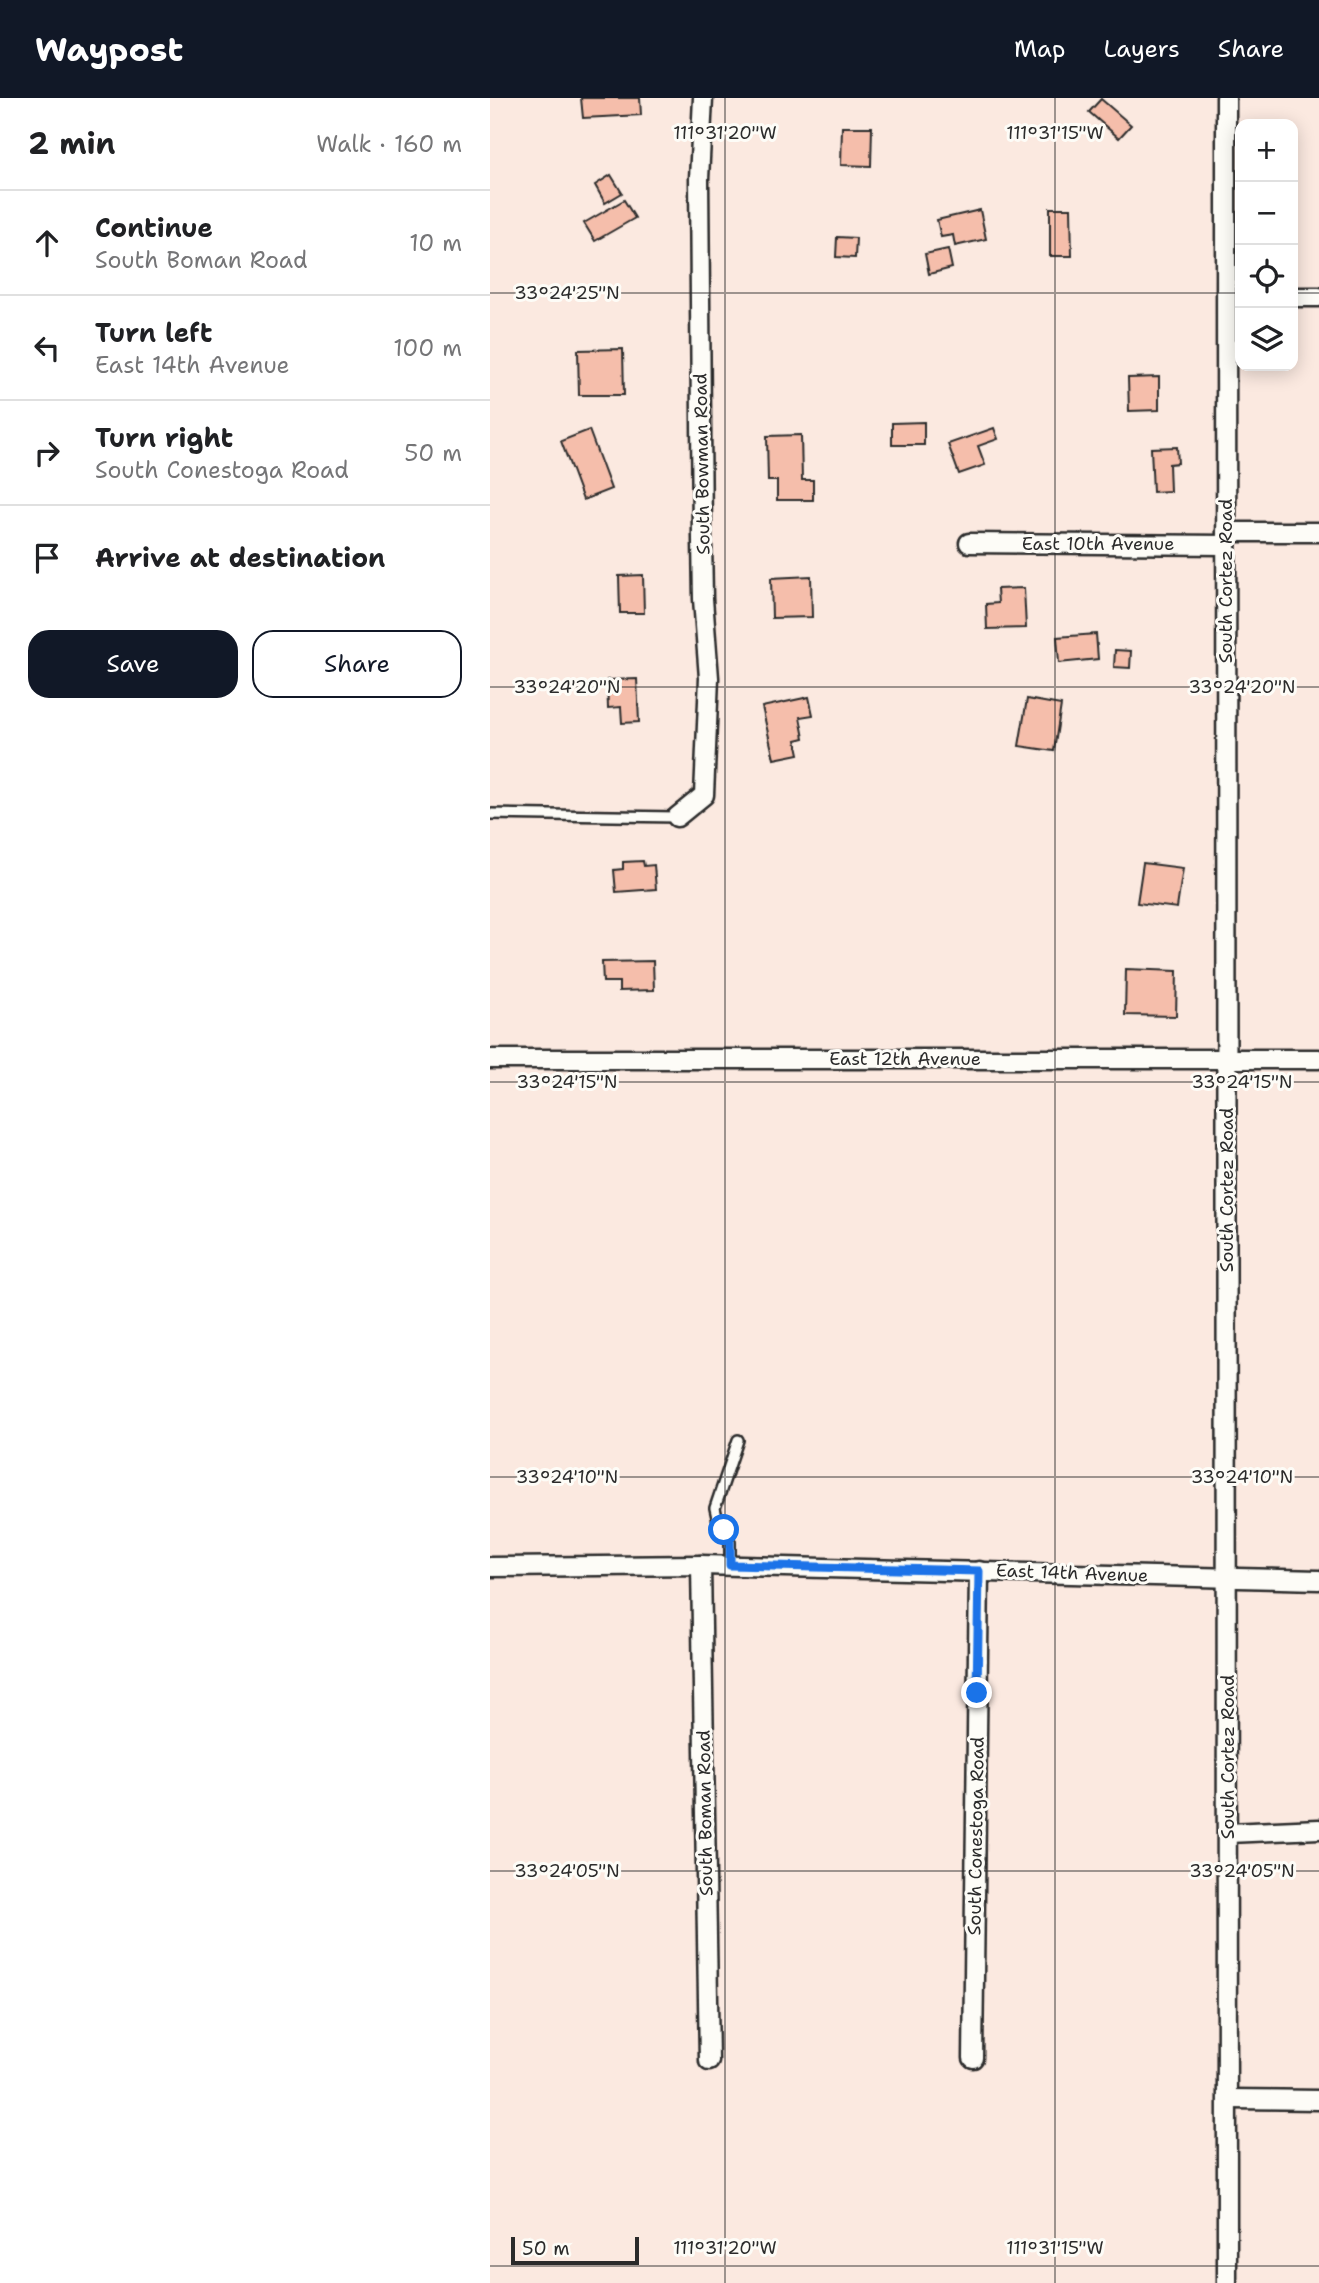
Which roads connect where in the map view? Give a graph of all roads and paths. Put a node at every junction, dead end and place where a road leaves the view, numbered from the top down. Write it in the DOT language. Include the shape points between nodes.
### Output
graph roads {
  1 [pos="703,98"];
  2 [pos="1226,98"];
  3 [pos="1233,297"];
  4 [pos="1298,297"];
  5 [pos="1319,297"];
  6 [pos="1319,532"];
  7 [pos="1226,538"];
  8 [pos="969,544"];
  9 [pos="490,814"];
  10 [pos="677,817"];
  11 [pos="1227,1058"];
  12 [pos="490,1059"];
  13 [pos="1319,1059"];
  14 [pos="738,1440"];
  15 [pos="701,1565"];
  16 [pos="730,1565"];
  17 [pos="490,1567"];
  18 [pos="979,1571"];
  19 [pos="1228,1577"];
  20 [pos="1319,1580"];
  21 [pos="1319,1829"];
  22 [pos="1228,1833"];
  23 [pos="973,2058"];
  24 [pos="709,2061"];
  25 [pos="1228,2099"];
  26 [pos="1319,2100"];
  27 [pos="1227,2283"];
  1 -- 10 [label="street, South Bowman Road" via="699,219 708,691 704,795"];
  2 -- 3 [label="street, South Cortez Road"];
  3 -- 7 [label="street, South Cortez Road"];
  4 -- 5 [label="street"];
  6 -- 7 [label="street, East 10th Avenue"];
  7 -- 8 [label="street, East 10th Avenue"];
  7 -- 11 [label="street, South Cortez Road"];
  9 -- 10 [label="lane"];
  11 -- 12 [label="street, East 12th Avenue"];
  11 -- 13 [label="street, East 12th Avenue"];
  11 -- 19 [label="street, South Cortez Road"];
  14 -- 16 [label="lane" via="715,1508 730,1542"];
  15 -- 16 [label="street, East 14th Avenue"];
  15 -- 17 [label="street, East 14th Avenue"];
  15 -- 24 [label="street, South Boman Road"];
  16 -- 18 [label="street, East 14th Avenue"];
  18 -- 19 [label="street, East 14th Avenue"];
  18 -- 23 [label="street, South Conestoga Road"];
  19 -- 20 [label="street, East 14th Avenue"];
  19 -- 22 [label="street, South Cortez Road"];
  21 -- 22 [label="street"];
  22 -- 25 [label="street, South Cortez Road"];
  25 -- 26 [label="street"];
  25 -- 27 [label="street, South Cortez Road"];
}
